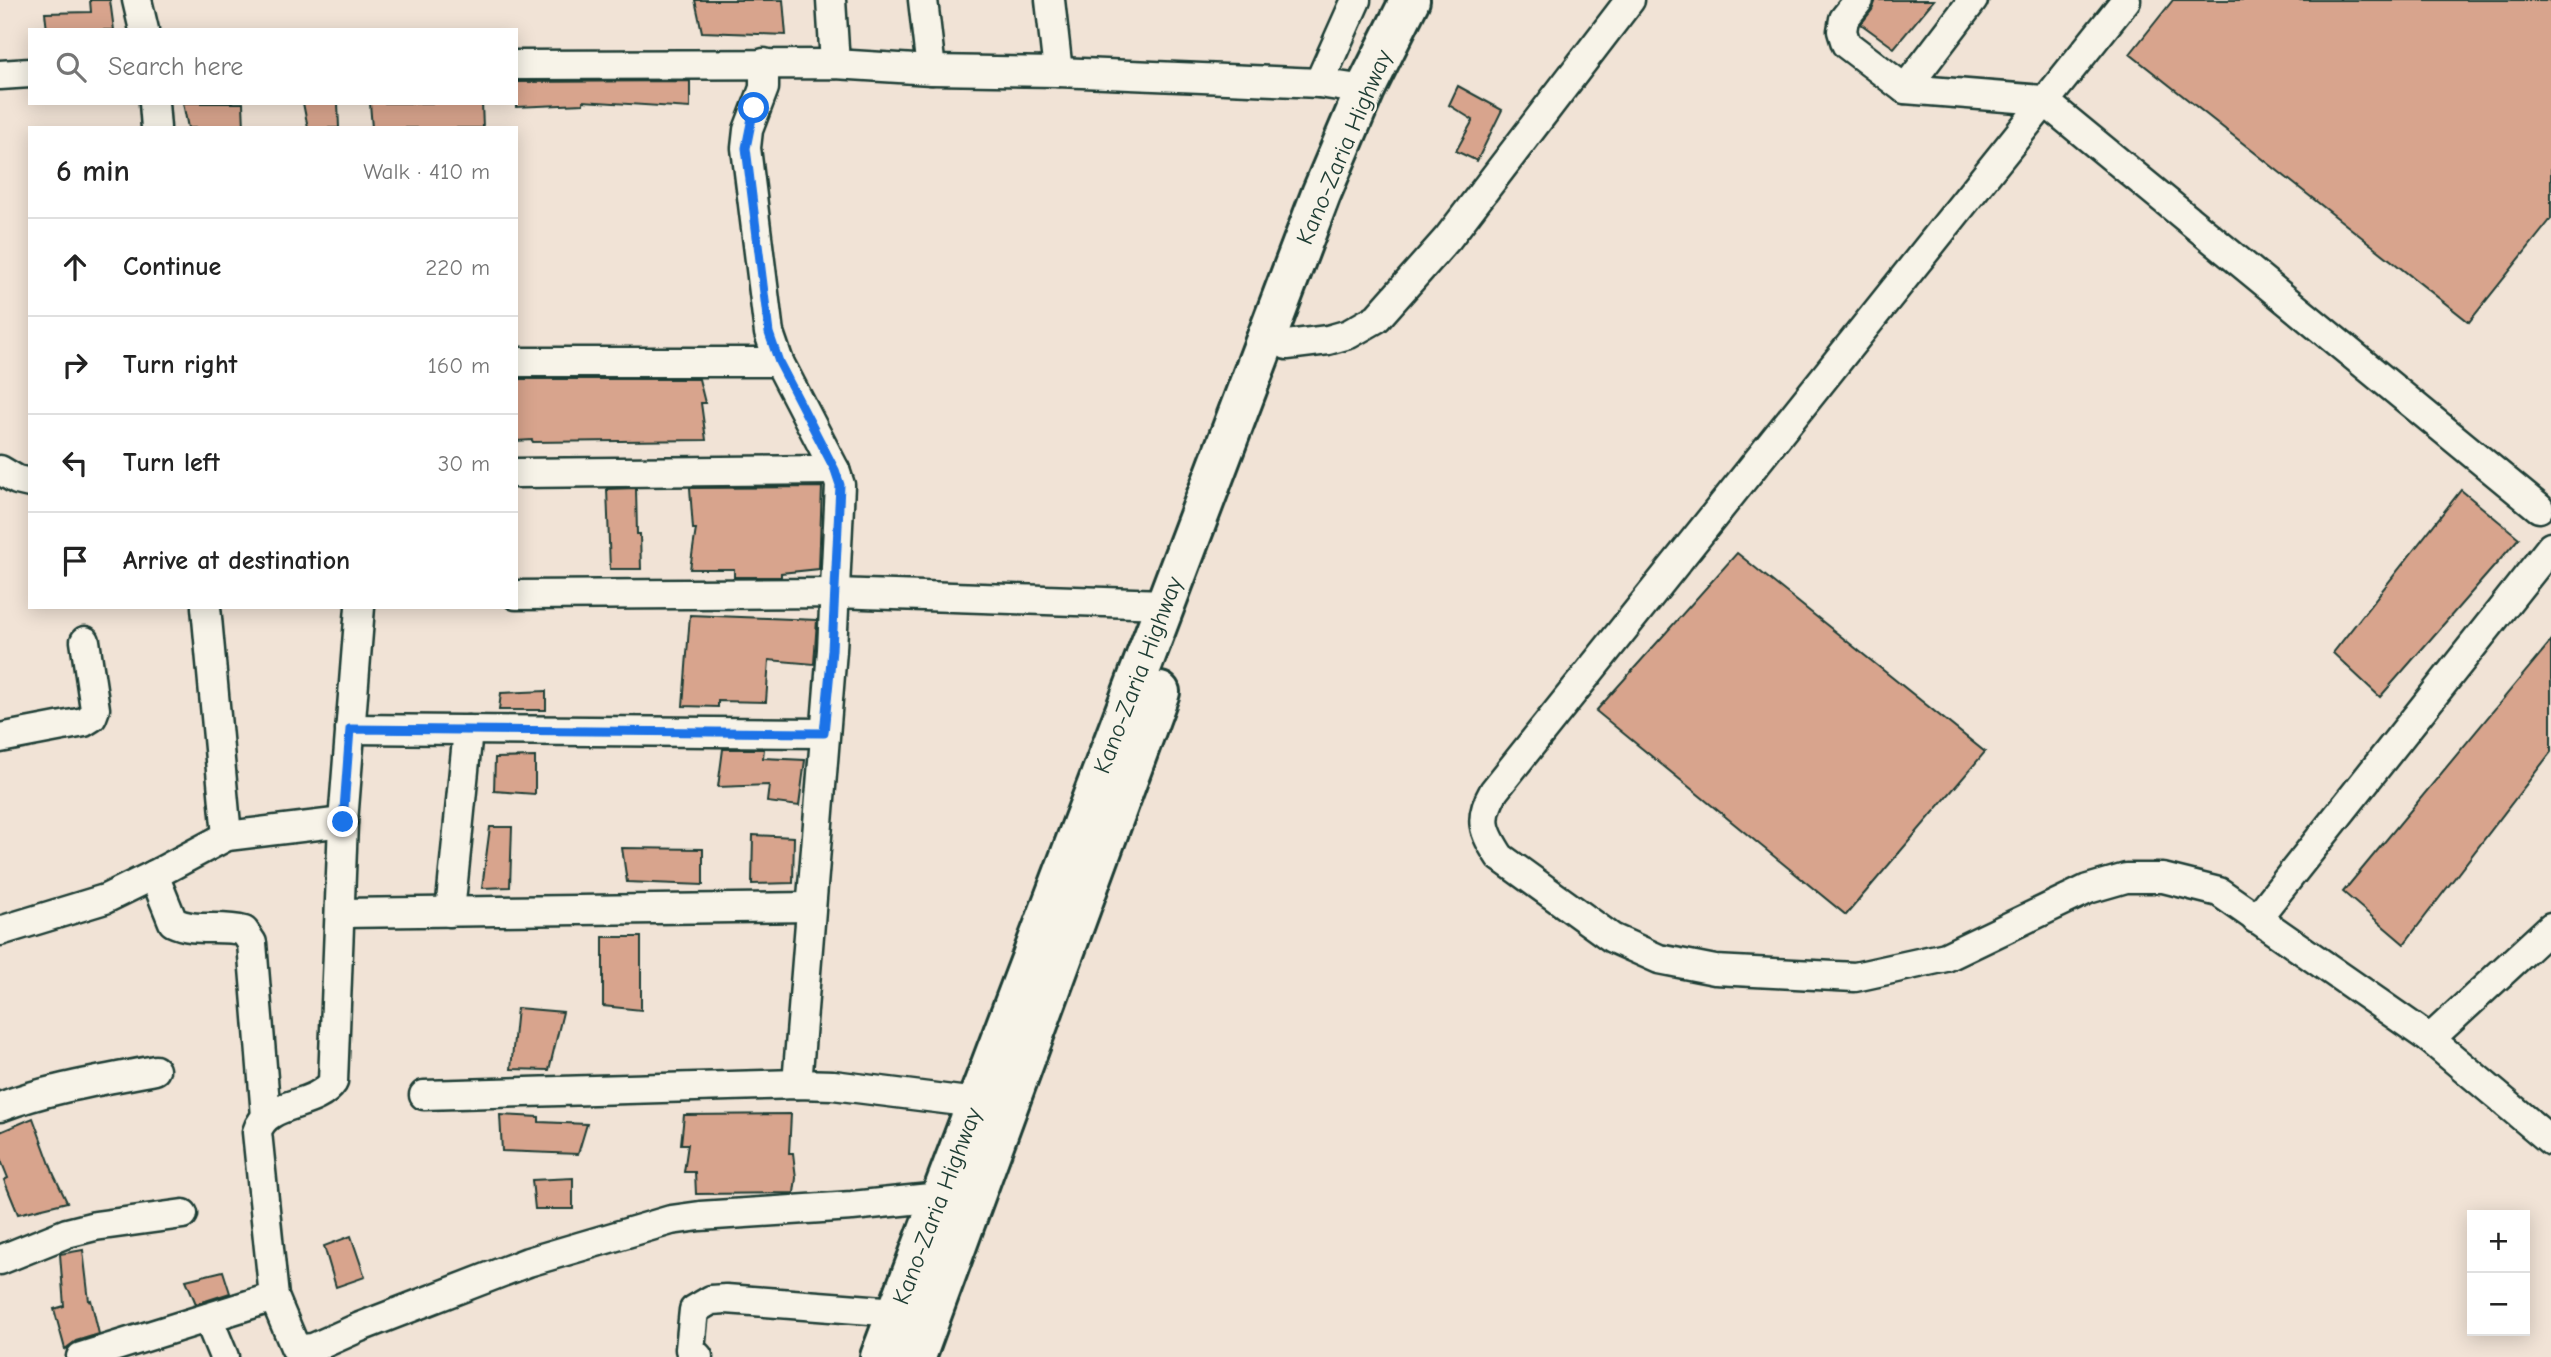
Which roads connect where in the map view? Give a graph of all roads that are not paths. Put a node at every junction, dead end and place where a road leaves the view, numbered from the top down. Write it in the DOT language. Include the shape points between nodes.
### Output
graph roads {
  1 [pos="137,0"];
  2 [pos="831,0"];
  3 [pos="923,0"];
  4 [pos="1050,0"];
  5 [pos="1356,0"];
  6 [pos="1410,0"];
  7 [pos="1437,0"];
  8 [pos="1630,0"];
  9 [pos="1859,0"];
  10 [pos="1973,0"];
  11 [pos="2126,0"];
  12 [pos="144,28"];
  13 [pos="764,63"];
  14 [pos="835,64"];
  15 [pos="518,65"];
  16 [pos="930,70"];
  17 [pos="1058,72"];
  18 [pos="28,73"];
  19 [pos="0,75"];
  20 [pos="1319,83"];
  21 [pos="1905,89"];
  22 [pos="1365,90"];
  23 [pos="2043,100"];
  24 [pos="154,105"];
  25 [pos="156,126"];
  26 [pos="1287,345"];
  27 [pos="518,362"];
  28 [pos="779,362"];
  29 [pos="0,470"];
  30 [pos="835,470"];
  31 [pos="518,473"];
  32 [pos="28,483"];
  33 [pos="2539,508"];
  34 [pos="2551,547"];
  35 [pos="835,593"];
  36 [pos="518,595"];
  37 [pos="1164,604"];
  38 [pos="206,609"];
  39 [pos="360,609"];
  40 [pos="85,641"];
  41 [pos="350,729"];
  42 [pos="468,730"];
  43 [pos="824,733"];
  44 [pos="0,738"];
  45 [pos="343,822"];
  46 [pos="228,836"];
  47 [pos="154,876"];
  48 [pos="810,907"];
  49 [pos="450,912"];
  50 [pos="340,913"];
  51 [pos="2256,919"];
  52 [pos="2551,927"];
  53 [pos="0,931"];
  54 [pos="2430,1039"];
  55 [pos="155,1070"];
  56 [pos="797,1084"];
  57 [pos="424,1095"];
  58 [pos="976,1103"];
  59 [pos="0,1107"];
  60 [pos="266,1115"];
  61 [pos="2551,1141"];
  62 [pos="940,1197"];
  63 [pos="183,1214"];
  64 [pos="0,1260"];
  65 [pos="274,1297"];
  66 [pos="897,1311"];
  67 [pos="208,1318"];
  68 [pos="93,1356"];
  69 [pos="224,1357"];
  70 [pos="698,1357"];
  71 [pos="880,1357"];
  72 [pos="916,1357"];
  1 -- 12 [label="street"];
  2 -- 14 [label="street"];
  3 -- 16 [label="street"];
  4 -- 17 [label="street"];
  5 -- 20 [label="street"];
  6 -- 22 [label="highway, Kano-Zaria Highway"];
  7 -- 26 [label="highway, Kano-Zaria Highway" via="1342,195"];
  8 -- 26 [label="street" via="1448,238 1377,318 1349,334"];
  9 -- 21 [label="street" via="1844,19 1846,44"];
  10 -- 21 [label="street"];
  11 -- 23 [label="street"];
  13 -- 14 [label="street"];
  13 -- 15 [label="street"];
  13 -- 28 [label="street" via="764,88 754,108 746,148 769,333"];
  14 -- 16 [label="street"];
  16 -- 17 [label="street"];
  17 -- 20 [label="street"];
  18 -- 19 [label="street"];
  20 -- 22 [label="street"];
  21 -- 23 [label="street"];
  22 -- 37 [label="highway, Kano-Zaria Highway"];
  23 -- 33 [label="street"];
  23 -- 51 [label="street" via="1494,791 1483,822 1500,857 1612,938 1659,959 1715,970 1855,976 1946,957 2088,889 2126,878 2163,878 2219,892"];
  24 -- 25 [label="street"];
  26 -- 72 [label="highway, Kano-Zaria Highway"];
  27 -- 28 [label="street"];
  28 -- 30 [label="street"];
  29 -- 32 [label="street"];
  30 -- 31 [label="street"];
  30 -- 35 [label="street" via="840,485"];
  34 -- 51 [label="street"];
  35 -- 36 [label="street"];
  35 -- 37 [label="street"];
  35 -- 43 [label="street"];
  37 -- 58 [label="highway, Kano-Zaria Highway"];
  38 -- 46 [label="street"];
  39 -- 41 [label="street"];
  40 -- 44 [label="street" via="95,709 92,717"];
  41 -- 42 [label="street"];
  41 -- 45 [label="street"];
  42 -- 43 [label="street"];
  42 -- 49 [label="street"];
  43 -- 48 [label="street"];
  45 -- 46 [label="street"];
  45 -- 50 [label="street"];
  46 -- 47 [label="street"];
  47 -- 53 [label="street" via="105,899"];
  47 -- 60 [label="street" via="173,922 196,928 229,926 244,931 252,943"];
  48 -- 49 [label="street"];
  48 -- 56 [label="street"];
  49 -- 50 [label="street"];
  50 -- 60 [label="street" via="333,1082 310,1100"];
  51 -- 54 [label="street"];
  52 -- 54 [label="street"];
  54 -- 61 [label="street"];
  55 -- 59 [label="street" via="80,1084"];
  56 -- 57 [label="street"];
  56 -- 58 [label="street"];
  58 -- 62 [label="highway, Kano-Zaria Highway"];
  60 -- 65 [label="street" via="257,1132"];
  62 -- 65 [label="street" via="671,1220 528,1262 313,1348 295,1347"];
  62 -- 66 [label="highway, Kano-Zaria Highway"];
  63 -- 64 [label="street" via="67,1233"];
  65 -- 67 [label="street"];
  66 -- 70 [label="street" via="711,1300 694,1310 690,1349"];
  66 -- 71 [label="highway, Kano-Zaria Highway"];
  67 -- 68 [label="street"];
  67 -- 69 [label="street"];
}
